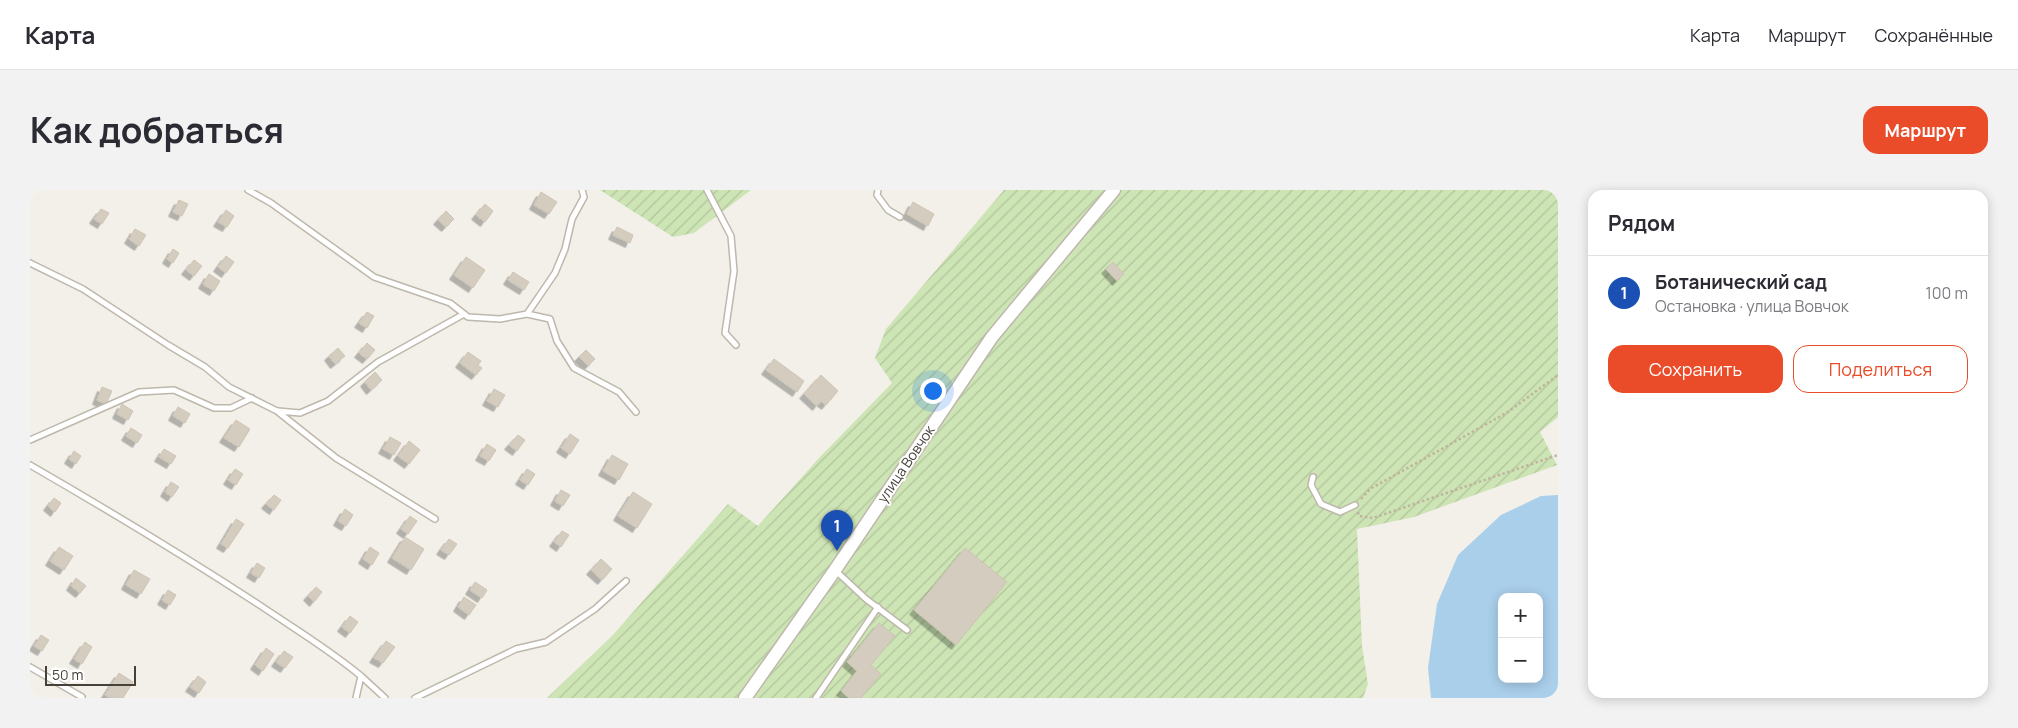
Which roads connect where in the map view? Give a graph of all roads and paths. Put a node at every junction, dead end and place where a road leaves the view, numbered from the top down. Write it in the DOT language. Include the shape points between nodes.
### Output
graph roads {
  1 [pos="248,190"];
  2 [pos="582,190"];
  3 [pos="707,190"];
  4 [pos="878,190"];
  5 [pos="1114,190"];
  6 [pos="900,216"];
  7 [pos="30,263"];
  8 [pos="464,314"];
  9 [pos="527,314"];
  10 [pos="736,345"];
  11 [pos="1558,375"];
  12 [pos="252,398"];
  13 [pos="278,411"];
  14 [pos="636,412"];
  15 [pos="30,440"];
  16 [pos="1558,455"];
  17 [pos="30,465"];
  18 [pos="1313,477"];
  19 [pos="1355,505"];
  20 [pos="435,519"];
  21 [pos="835,570"];
  22 [pos="626,581"];
  23 [pos="878,607"];
  24 [pos="907,630"];
  25 [pos="30,667"];
  26 [pos="362,676"];
  27 [pos="82,697"];
  28 [pos="356,698"];
  29 [pos="385,698"];
  30 [pos="415,698"];
  31 [pos="745,698"];
  32 [pos="816,698"];
  1 -- 8 [label="lane" via="374,277 450,303"];
  2 -- 9 [label="lane" via="584,197 572,219 555,273"];
  3 -- 10 [label="lane" via="731,236 734,271 725,333"];
  4 -- 6 [label="lane" via="877,194 888,210"];
  5 -- 21 [label="street, улица Вовчок" via="992,337"];
  7 -- 12 [label="lane" via="83,289 205,366 229,387"];
  8 -- 9 [label="lane" via="500,319"];
  8 -- 13 [label="lane" via="378,362 328,401 300,413"];
  9 -- 14 [label="lane" via="550,319 574,368 619,392"];
  11 -- 19 [label="path" via="1508,412 1370,489"];
  12 -- 13 [label="lane"];
  12 -- 15 [label="lane" via="231,408 214,408 174,390 138,392"];
  13 -- 20 [label="lane" via="336,458"];
  16 -- 19 [label="path" via="1373,518 1359,516"];
  17 -- 26 [label="lane" via="223,581 336,654"];
  18 -- 19 [label="lane" via="1311,485 1321,504 1340,512"];
  21 -- 23 [label="lane"];
  21 -- 31 [label="street, улица Вовчок"];
  22 -- 30 [label="lane" via="595,609 546,642 516,649"];
  23 -- 24 [label="lane"];
  23 -- 32 [label="lane"];
  25 -- 27 [label="lane"];
  26 -- 28 [label="lane"];
  26 -- 29 [label="lane"];
}
